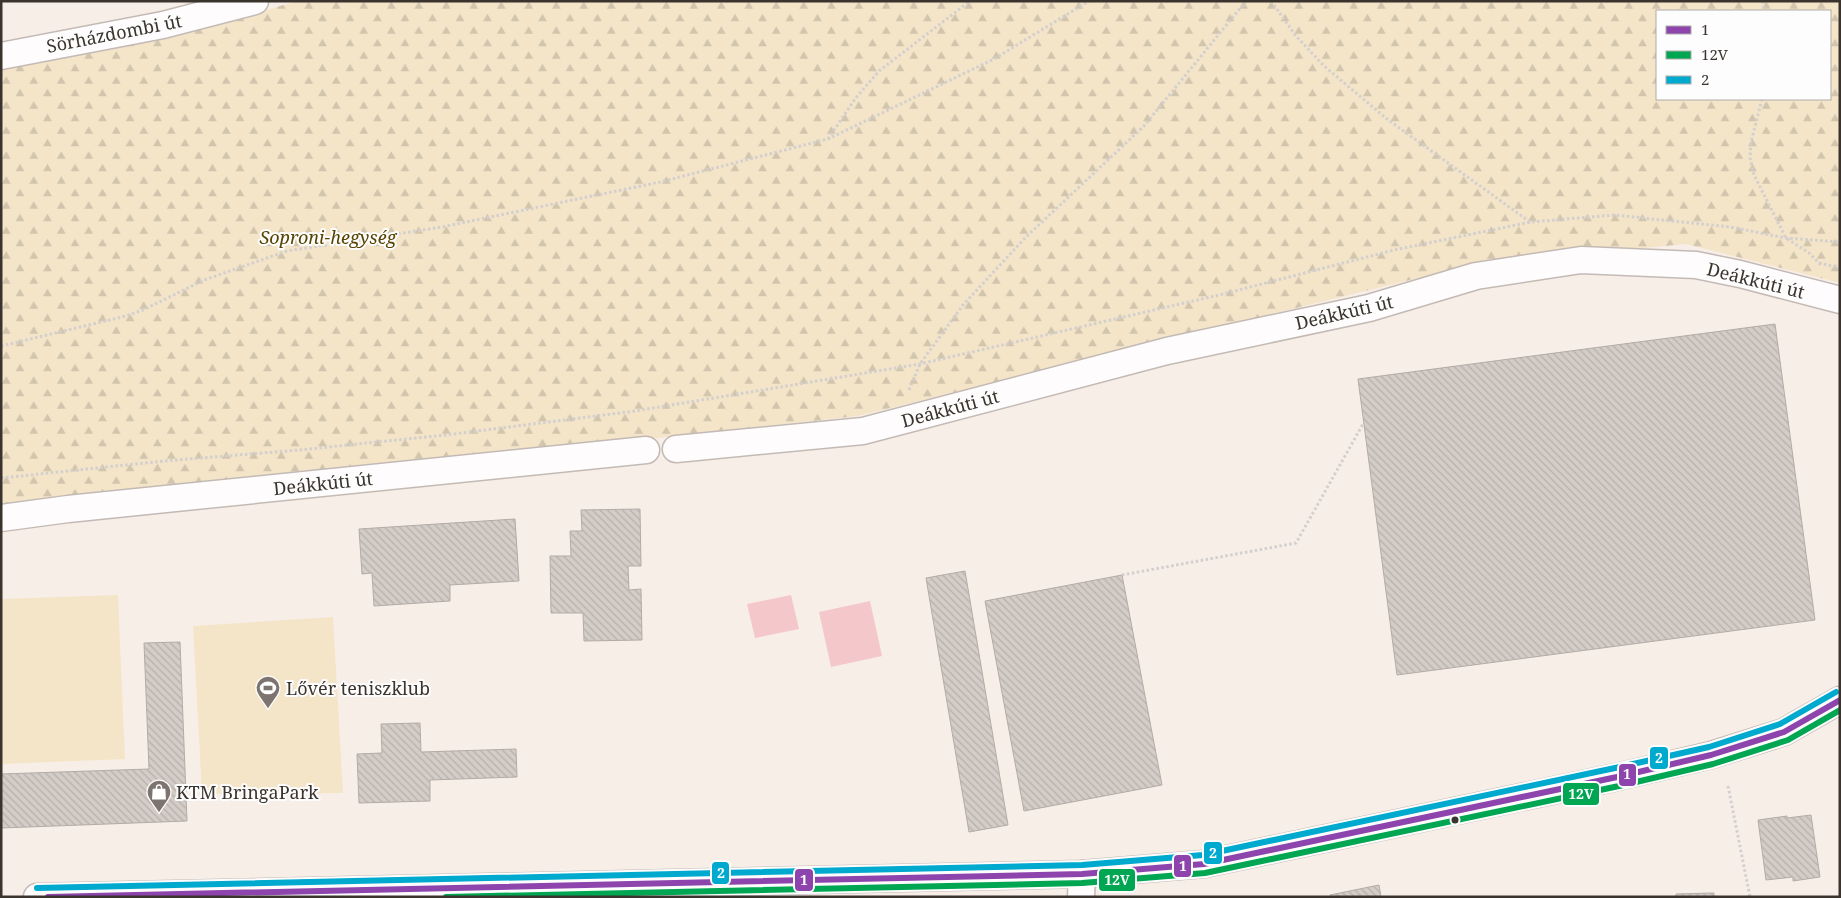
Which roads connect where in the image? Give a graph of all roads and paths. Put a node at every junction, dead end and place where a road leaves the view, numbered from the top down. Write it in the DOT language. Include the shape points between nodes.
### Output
graph roads {
  1 [pos="255,1"];
  2 [pos="970,1"];
  3 [pos="1089,1"];
  4 [pos="1246,1"];
  5 [pos="1271,1"];
  6 [pos="1,56"];
  7 [pos="1762,100"];
  8 [pos="828,139"];
  9 [pos="1530,222"];
  10 [pos="1786,238"];
  11 [pos="1840,242"];
  12 [pos="1840,268"];
  13 [pos="1834,299"];
  14 [pos="1,346"];
  15 [pos="920,364"];
  16 [pos="1363,424"];
  17 [pos="676,449"];
  18 [pos="646,450"];
  19 [pos="1,478"];
  20 [pos="1,518"];
  21 [pos="1122,575"];
  22 [pos="1840,700"];
  23 [pos="1728,786"];
  24 [pos="1082,886"];
  25 [pos="37,897"];
  26 [pos="1750,897"];
  1 -- 6 [label="street, Sörházdombi út" via="163,25"];
  2 -- 8 [label="path" via="879,71"];
  3 -- 8 [label="path" via="994,60"];
  4 -- 15 [label="path" via="1144,126 1024,238 963,305"];
  5 -- 9 [label="path" via="1296,36 1324,66 1387,118"];
  7 -- 10 [label="path" via="1750,158 1754,175"];
  8 -- 14 [label="path" via="660,182 442,227 288,251 204,280 122,317"];
  9 -- 10 [label="path" via="1614,215 1730,227"];
  9 -- 15 [label="path" via="1394,250"];
  10 -- 11 [label="path"];
  10 -- 12 [label="path" via="1818,263"];
  13 -- 17 [label="street, Deákkúti út" via="1696,265 1581,260 1476,276 1369,308 1167,351 863,431"];
  15 -- 19 [label="path" via="634,411 446,435"];
  16 -- 21 [label="path" via="1296,543"];
  18 -- 20 [label="street, Deákkúti út"];
  22 -- 24 [label="street" via="1784,732 1711,755 1617,778 1204,864"];
  23 -- 26 [label="path"];
  24 -- 25 [label="street"];
}
